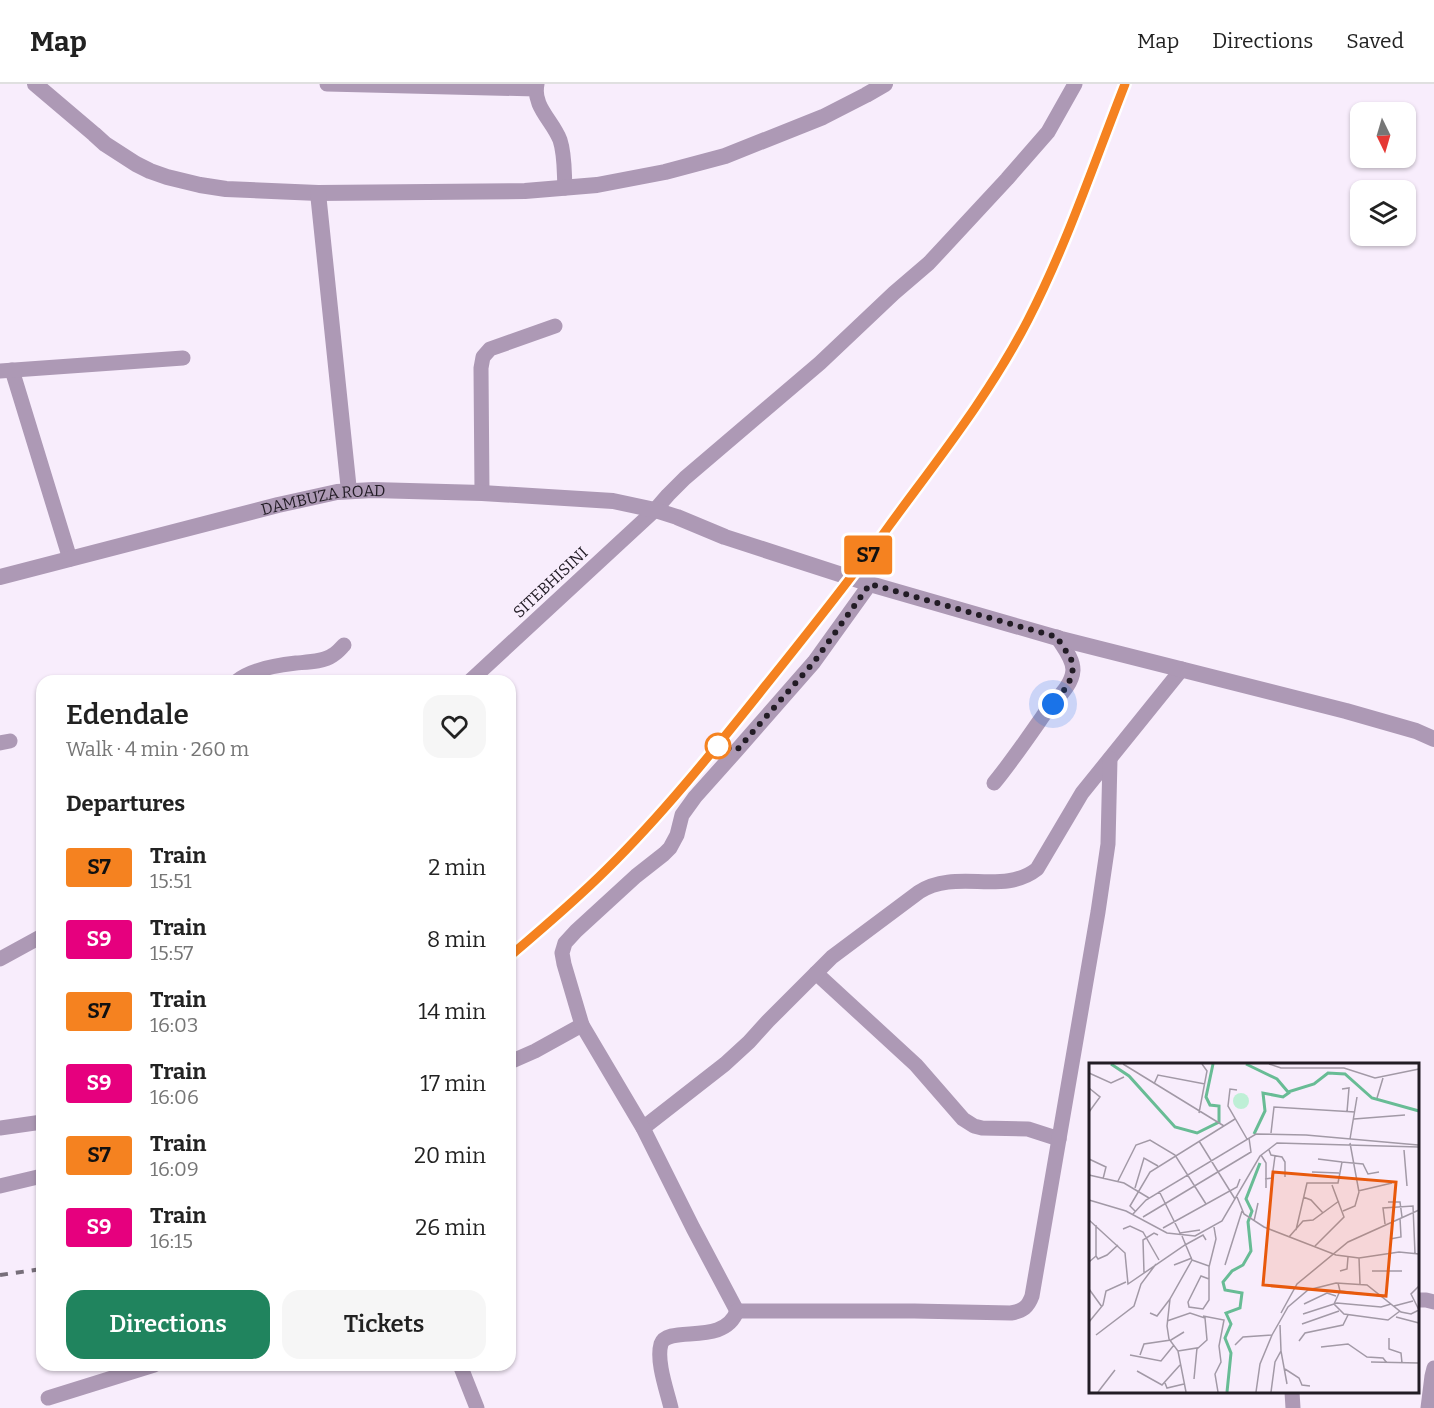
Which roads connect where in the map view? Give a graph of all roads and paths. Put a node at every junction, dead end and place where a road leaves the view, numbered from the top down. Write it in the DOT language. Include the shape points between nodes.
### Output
graph roads {
  1 [pos="35,84"];
  2 [pos="327,84"];
  3 [pos="885,84"];
  4 [pos="1076,84"];
  5 [pos="536,86"];
  6 [pos="565,188"];
  7 [pos="318,193"];
  8 [pos="555,326"];
  9 [pos="183,358"];
  10 [pos="6,370"];
  11 [pos="349,491"];
  12 [pos="482,493"];
  13 [pos="655,510"];
  14 [pos="70,559"];
  15 [pos="0,577"];
  16 [pos="870,584"];
  17 [pos="1057,637"];
  18 [pos="344,645"];
  19 [pos="1182,669"];
  20 [pos="247,675"];
  21 [pos="476,675"];
  22 [pos="1434,739"];
  23 [pos="1110,759"];
  24 [pos="994,783"];
  25 [pos="36,939"];
  26 [pos="0,959"];
  27 [pos="816,973"];
  28 [pos="582,1025"];
  29 [pos="516,1059"];
  30 [pos="36,1123"];
  31 [pos="0,1128"];
  32 [pos="643,1128"];
  33 [pos="1059,1139"];
  34 [pos="36,1177"];
  35 [pos="0,1186"];
  36 [pos="1419,1300"];
  37 [pos="1434,1302"];
  38 [pos="738,1311"];
  39 [pos="1434,1368"];
  40 [pos="135,1371"];
  41 [pos="462,1371"];
  42 [pos="1292,1393"];
  43 [pos="48,1398"];
  44 [pos="477,1408"];
  45 [pos="671,1408"];
  46 [pos="1293,1408"];
  47 [pos="1428,1408"];
  1 -- 7 [label="street" via="105,144 150,171 200,186"];
  2 -- 5 [label="street"];
  3 -- 6 [label="street" via="823,117 724,156 665,172"];
  4 -- 13 [label="street, SITEBHISINI" via="1048,132 929,263 685,478"];
  5 -- 6 [label="street" via="539,104 556,130 562,148"];
  6 -- 7 [label="street"];
  7 -- 11 [label="street"];
  8 -- 12 [label="street" via="499,345 483,357"];
  9 -- 10 [label="street"];
  10 -- 14 [label="street"];
  11 -- 12 [label="street, DAMBUZA ROAD"];
  11 -- 14 [label="street, DAMBUZA ROAD" via="278,505"];
  12 -- 13 [label="street, DAMBUZA ROAD" via="613,501"];
  13 -- 16 [label="street, DAMBUZA ROAD"];
  13 -- 21 [label="street, SITEBHISINI"];
  14 -- 15 [label="street, DAMBUZA ROAD"];
  16 -- 17 [label="street, DAMBUZA ROAD"];
  16 -- 28 [label="street" via="814,662 695,796 664,854 565,943 562,958"];
  17 -- 19 [label="street, DAMBUZA ROAD"];
  17 -- 24 [label="street" via="1070,657 1071,678"];
  18 -- 20 [label="street" via="333,656"];
  19 -- 22 [label="street, DAMBUZA ROAD" via="1346,711"];
  19 -- 23 [label="street"];
  23 -- 27 [label="street" via="1082,793 1029,875 1015,880 960,880 928,887 859,936"];
  23 -- 33 [label="street" via="1108,844"];
  25 -- 26 [label="street"];
  27 -- 32 [label="street" via="725,1064"];
  27 -- 33 [label="street" via="916,1065 963,1119 982,1128 1028,1129"];
  28 -- 29 [label="street"];
  28 -- 32 [label="street"];
  30 -- 31 [label="street"];
  32 -- 38 [label="street"];
  33 -- 38 [label="street" via="1032,1296 1020,1311"];
  34 -- 35 [label="street"];
  36 -- 37 [label="street"];
  38 -- 45 [label="street" via="731,1323 719,1330 665,1337 660,1361"];
  39 -- 47 [label="street"];
  40 -- 43 [label="street"];
  41 -- 44 [label="street"];
  42 -- 46 [label="street"];
}
